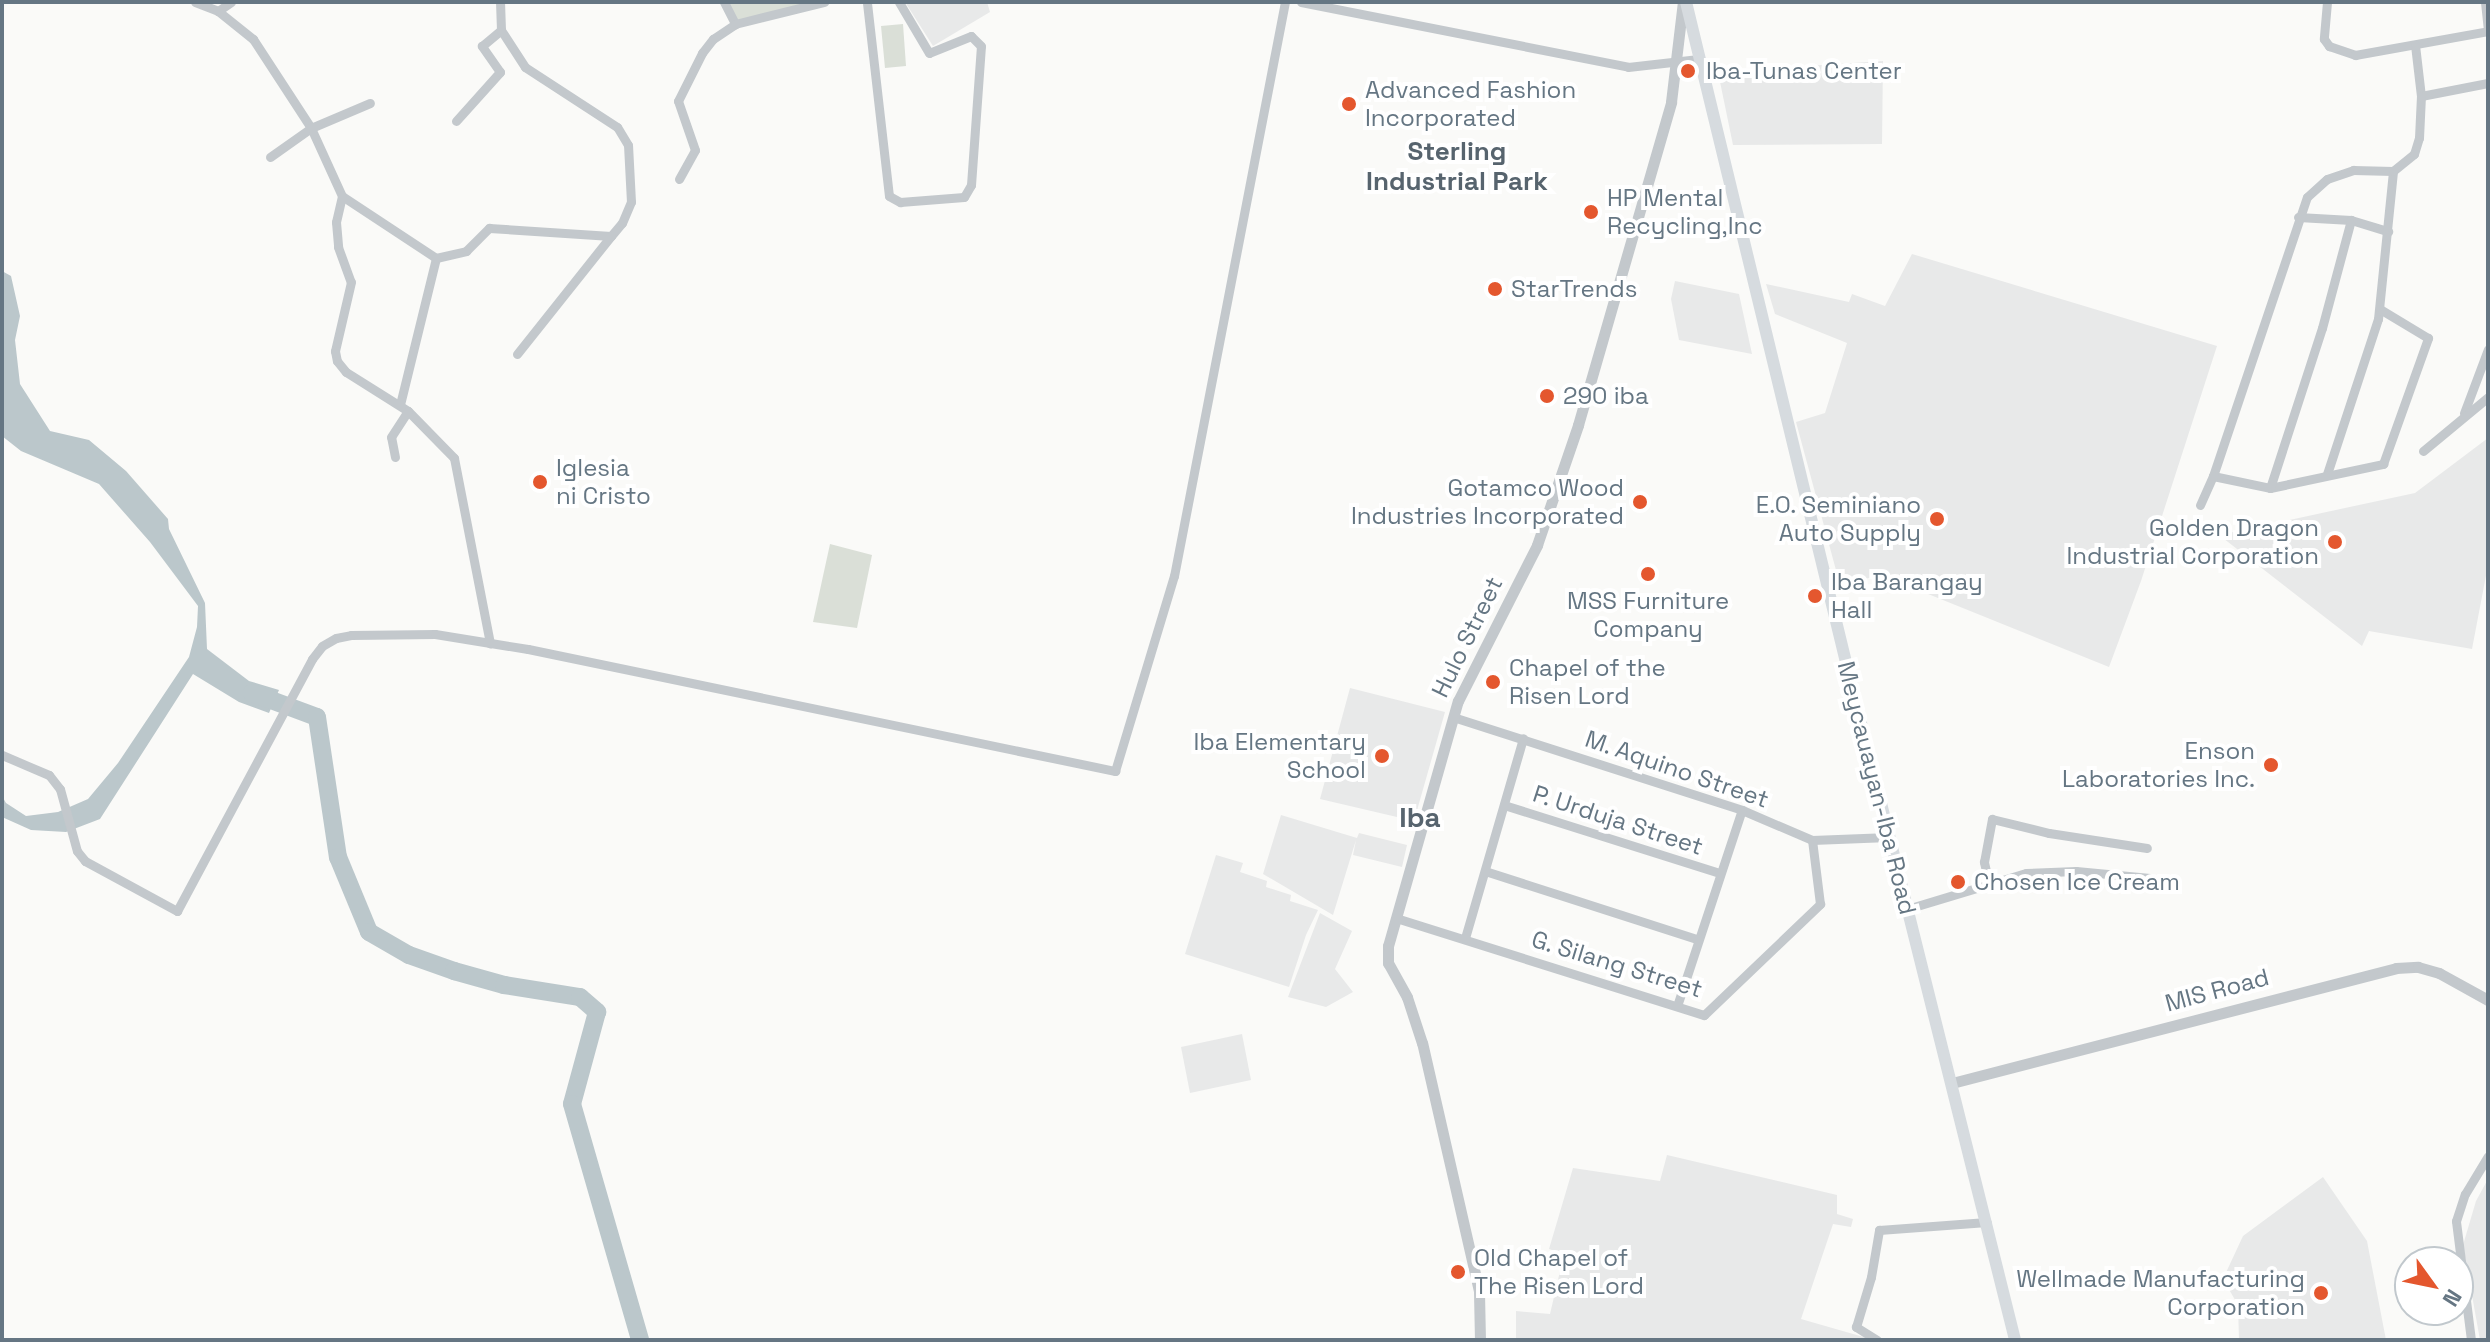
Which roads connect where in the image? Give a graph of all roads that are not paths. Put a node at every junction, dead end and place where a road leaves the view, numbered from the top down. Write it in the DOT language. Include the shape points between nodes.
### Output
graph roads {
  1 [pos="195,2"];
  2 [pos="231,2"];
  3 [pos="500,2"];
  4 [pos="724,2"];
  5 [pos="824,2"];
  6 [pos="859,2"];
  7 [pos="867,2"];
  8 [pos="899,2"];
  9 [pos="1285,2"];
  10 [pos="1301,2"];
  11 [pos="1684,2"];
  12 [pos="2327,2"];
  13 [pos="2485,2"];
  14 [pos="218,11"];
  15 [pos="735,24"];
  16 [pos="501,30"];
  17 [pos="2488,30"];
  18 [pos="2415,45"];
  19 [pos="1699,59"];
  20 [pos="1677,64"];
  21 [pos="2488,83"];
  22 [pos="2421,96"];
  23 [pos="370,103"];
  24 [pos="456,121"];
  25 [pos="311,128"];
  26 [pos="270,157"];
  27 [pos="2393,171"];
  28 [pos="679,179"];
  29 [pos="342,196"];
  30 [pos="2298,217"];
  31 [pos="2351,220"];
  32 [pos="2388,231"];
  33 [pos="611,236"];
  34 [pos="436,258"];
  35 [pos="2380,309"];
  36 [pos="2488,349"];
  37 [pos="517,354"];
  38 [pos="2488,397"];
  39 [pos="404,408"];
  40 [pos="2464,413"];
  41 [pos="2423,451"];
  42 [pos="395,457"];
  43 [pos="2327,474"];
  44 [pos="2213,476"];
  45 [pos="2270,488"];
  46 [pos="2200,505"];
  47 [pos="490,644"];
  48 [pos="1453,717"];
  49 [pos="1523,738"];
  50 [pos="2,755"];
  51 [pos="1504,805"];
  52 [pos="1742,810"];
  53 [pos="1889,837"];
  54 [pos="1812,840"];
  55 [pos="2147,848"];
  56 [pos="1485,871"];
  57 [pos="1720,873"];
  58 [pos="2150,878"];
  59 [pos="1989,884"];
  60 [pos="1907,909"];
  61 [pos="1396,918"];
  62 [pos="1465,938"];
  63 [pos="1697,939"];
  64 [pos="2488,1000"];
  65 [pos="1677,1006"];
  66 [pos="1952,1083"];
  67 [pos="2488,1156"];
  68 [pos="1987,1222"];
  69 [pos="1480,1340"];
  70 [pos="1877,1340"];
  71 [pos="2015,1340"];
  72 [pos="2471,1340"];
  1 -- 14 [label="street"];
  2 -- 14 [label="street"];
  3 -- 16 [label="street"];
  4 -- 15 [label="street"];
  5 -- 15 [label="street"];
  6 -- 7 [label="street"];
  7 -- 8 [label="street" via="889,196 900,202 964,197 971,185 981,46 971,36 929,53"];
  9 -- 47 [label="street" via="1174,576 1115,771"];
  10 -- 20 [label="street" via="1628,67"];
  11 -- 19 [label="main road, Meycauayan-Iba Road"];
  11 -- 20 [label="street, Hulo Street"];
  12 -- 18 [label="street" via="2324,39 2329,46 2355,55"];
  13 -- 17 [label="street"];
  14 -- 25 [label="street" via="253,39"];
  15 -- 28 [label="street" via="702,53 678,101 695,150"];
  16 -- 24 [label="street" via="482,46 500,72"];
  16 -- 33 [label="street" via="525,67 617,127 628,145 631,202"];
  17 -- 18 [label="street"];
  18 -- 22 [label="street"];
  19 -- 20 [label="street"];
  19 -- 53 [label="main road, Meycauayan-Iba Road"];
  20 -- 48 [label="street, Hulo Street" via="1664,126 1550,512"];
  21 -- 22 [label="street"];
  22 -- 27 [label="street" via="2414,154"];
  23 -- 25 [label="street"];
  25 -- 26 [label="street"];
  25 -- 29 [label="street"];
  27 -- 30 [label="street" via="2353,170 2327,179 2307,197"];
  27 -- 32 [label="street"];
  29 -- 34 [label="street"];
  29 -- 39 [label="street" via="338,247 351,282 337,361"];
  30 -- 31 [label="street"];
  30 -- 44 [label="street"];
  31 -- 32 [label="street"];
  31 -- 45 [label="street"];
  32 -- 35 [label="street"];
  33 -- 34 [label="street" via="489,228 466,251"];
  33 -- 37 [label="street"];
  34 -- 39 [label="street"];
  35 -- 43 [label="street"];
  35 -- 43 [label="street" via="2423,333 2428,345 2383,464"];
  36 -- 40 [label="street"];
  38 -- 40 [label="street"];
  39 -- 42 [label="street" via="391,437"];
  39 -- 47 [label="street" via="456,462"];
  40 -- 41 [label="street"];
  43 -- 45 [label="street"];
  44 -- 45 [label="street"];
  44 -- 46 [label="street"];
  47 -- 50 [label="street" via="435,634 336,638 322,646 177,911 85,861 65,798 49,775"];
  48 -- 49 [label="street, M. Aquino Street"];
  48 -- 61 [label="street, Hulo Street"];
  49 -- 51 [label="street"];
  49 -- 52 [label="street, M. Aquino Street"];
  51 -- 56 [label="street"];
  51 -- 57 [label="street, P. Urduja Street"];
  52 -- 54 [label="street, M. Aquino Street"];
  52 -- 57 [label="street"];
  53 -- 54 [label="street, M. Aquino Street"];
  53 -- 60 [label="main road, Meycauayan-Iba Road"];
  54 -- 65 [label="street, G. Silang Street" via="1820,904 1704,1015"];
  55 -- 59 [label="street" via="1992,819 1984,862"];
  56 -- 62 [label="street"];
  56 -- 63 [label="street"];
  57 -- 63 [label="street"];
  58 -- 59 [label="street" via="2076,871 2026,873"];
  59 -- 60 [label="street"];
  60 -- 66 [label="main road, Meycauayan-Iba Road"];
  61 -- 62 [label="street, G. Silang Street"];
  61 -- 69 [label="street, Hulo Street" via="1388,963 1407,997 1422,1043 1479,1291"];
  62 -- 65 [label="street, G. Silang Street"];
  63 -- 65 [label="street"];
  64 -- 66 [label="street, MIS Road" via="2439,973 2396,968"];
  66 -- 68 [label="main road, Meycauayan-Iba Road"];
  67 -- 72 [label="street" via="2456,1221"];
  68 -- 70 [label="street" via="1879,1230 1856,1327"];
  68 -- 71 [label="main road, Meycauayan-Iba Road"];
}
